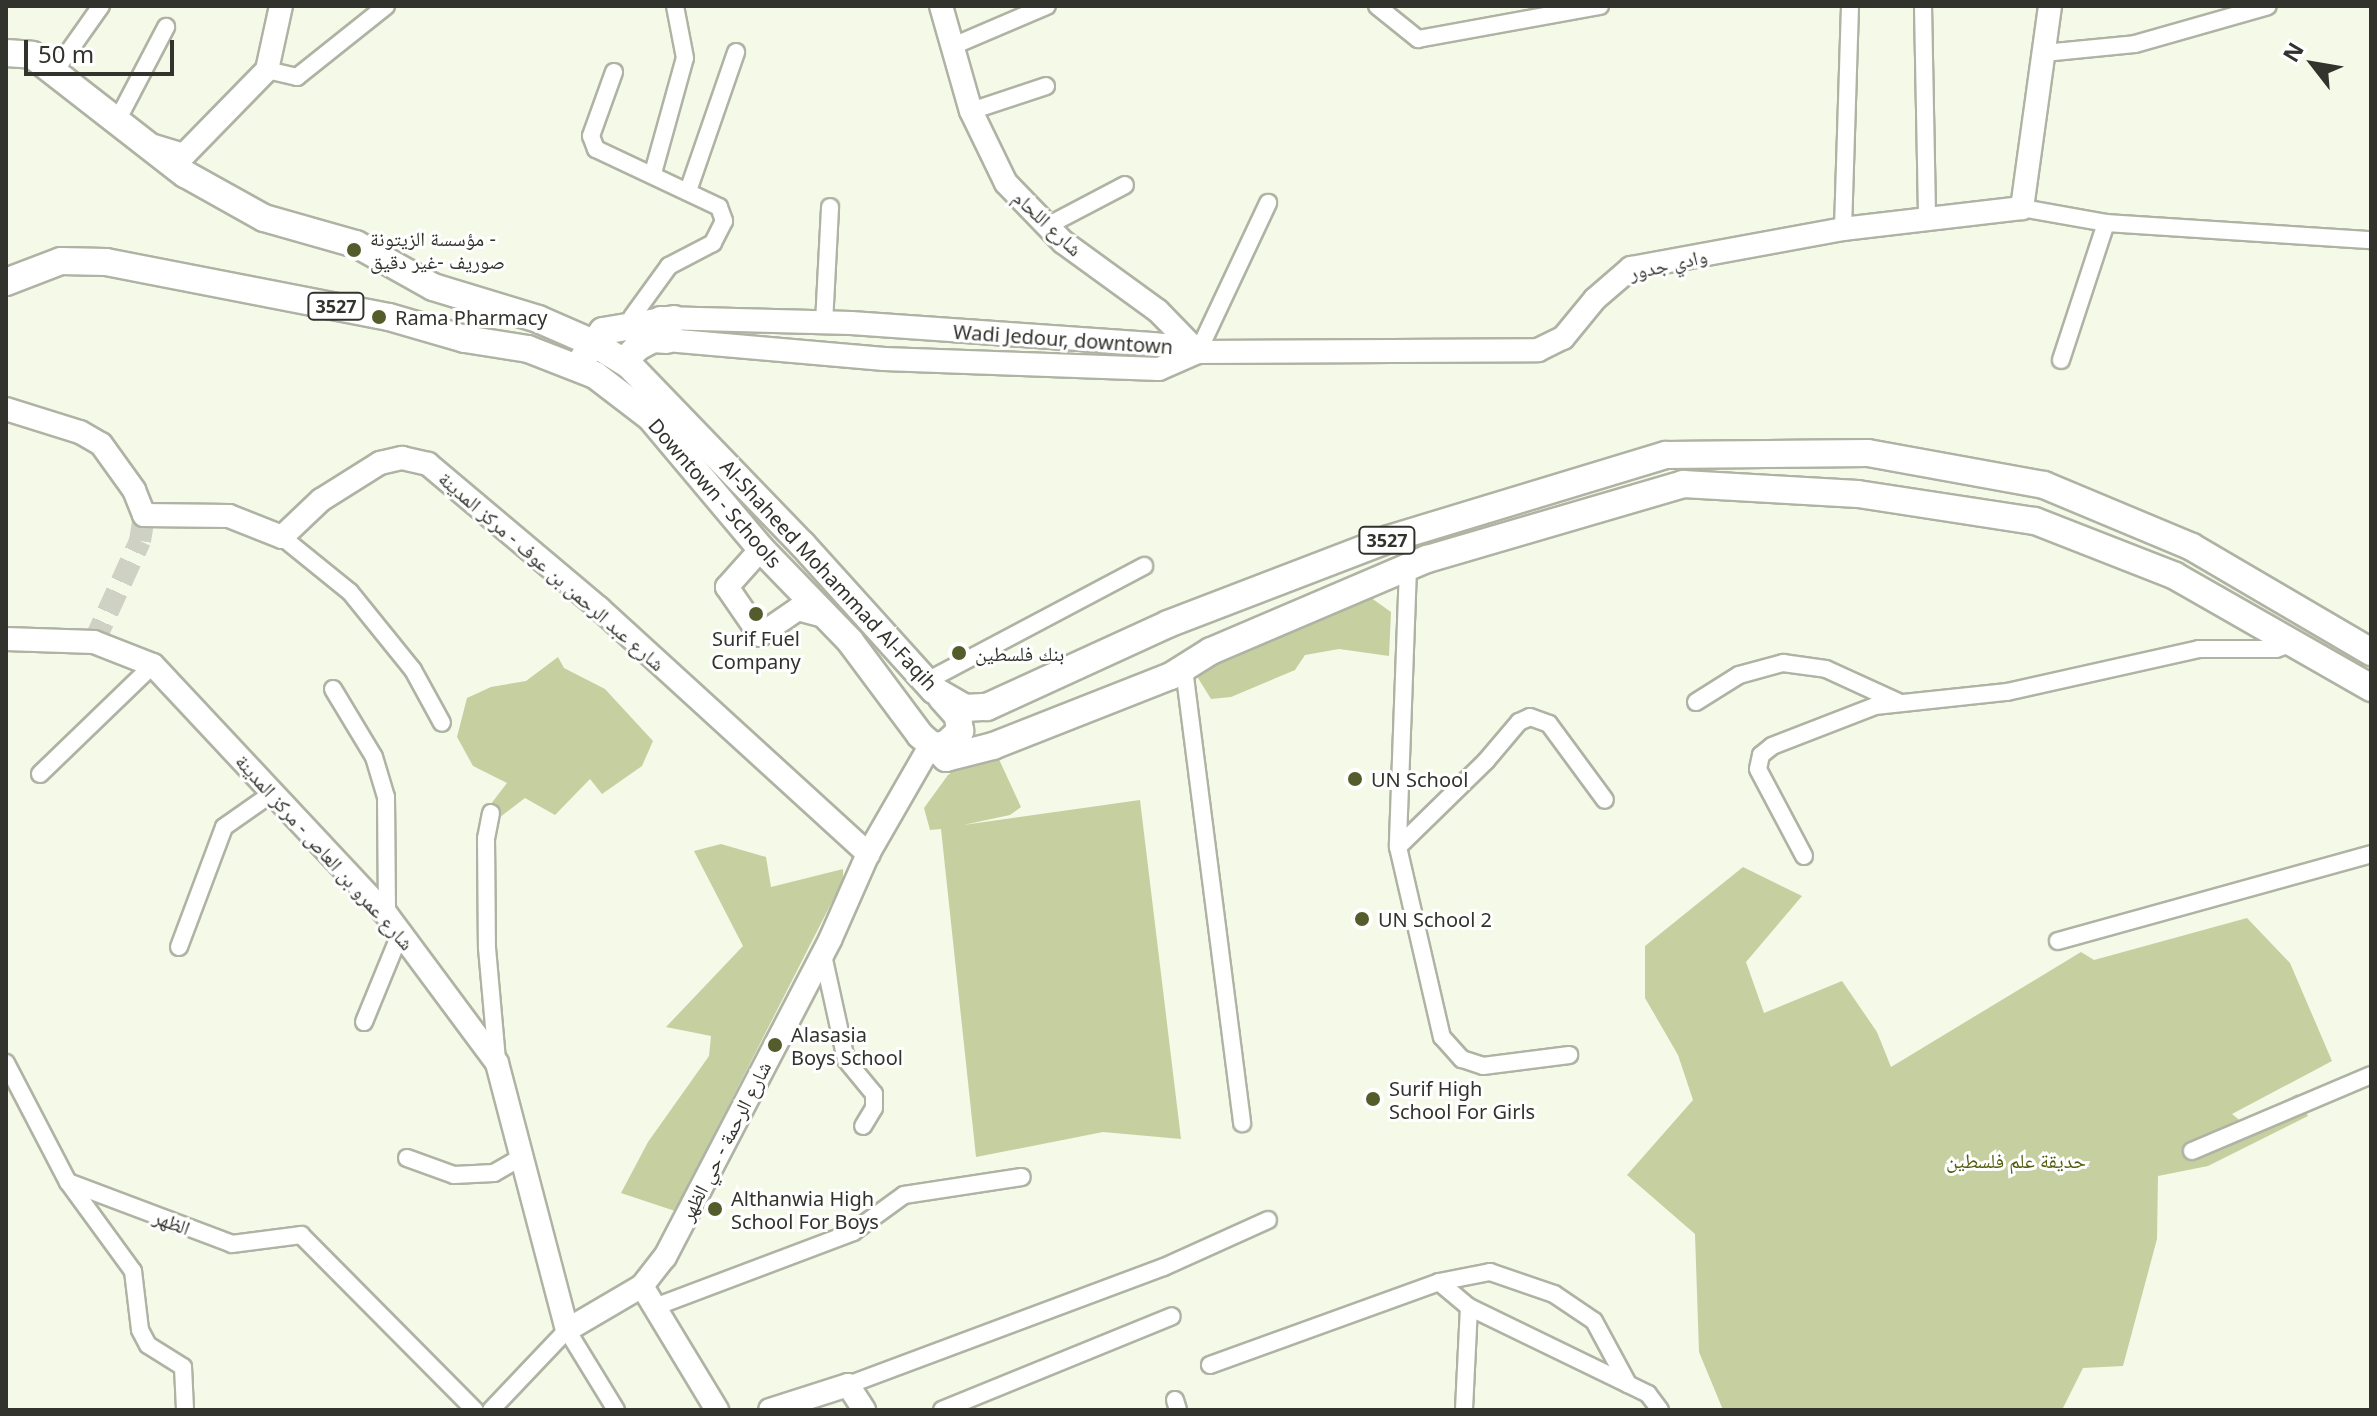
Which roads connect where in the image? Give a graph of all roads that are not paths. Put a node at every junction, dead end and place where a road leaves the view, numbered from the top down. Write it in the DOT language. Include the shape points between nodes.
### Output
graph roads {
  1 [pos="101,6"];
  2 [pos="281,6"];
  3 [pos="386,6"];
  4 [pos="675,6"];
  5 [pos="941,6"];
  6 [pos="1047,6"];
  7 [pos="1377,6"];
  8 [pos="1600,6"];
  9 [pos="1850,6"];
  10 [pos="1923,6"];
  11 [pos="2050,6"];
  12 [pos="2268,6"];
  13 [pos="166,27"];
  14 [pos="953,46"];
  15 [pos="736,52"];
  16 [pos="6,53"];
  17 [pos="2044,53"];
  18 [pos="267,70"];
  19 [pos="55,71"];
  20 [pos="614,72"];
  21 [pos="1046,86"];
  22 [pos="971,111"];
  23 [pos="118,119"];
  24 [pos="202,140"];
  25 [pos="149,144"];
  26 [pos="653,173"];
  27 [pos="1125,185"];
  28 [pos="208,187"];
  29 [pos="688,191"];
  30 [pos="1268,203"];
  31 [pos="830,207"];
  32 [pos="2022,208"];
  33 [pos="1927,219"];
  34 [pos="2106,223"];
  35 [pos="1047,226"];
  36 [pos="1843,229"];
  37 [pos="2371,240"];
  38 [pos="6,282"];
  39 [pos="526,316"];
  40 [pos="632,317"];
  41 [pos="824,323"];
  42 [pos="665,333"];
  43 [pos="593,343"];
  44 [pos="500,345"];
  45 [pos="1198,352"];
  46 [pos="2061,360"];
  47 [pos="622,362"];
  48 [pos="587,371"];
  49 [pos="6,409"];
  50 [pos="282,537"];
  51 [pos="802,544"];
  52 [pos="761,549"];
  53 [pos="1144,566"];
  54 [pos="1408,568"];
  55 [pos="830,618"];
  56 [pos="6,639"];
  57 [pos="850,641"];
  58 [pos="2293,643"];
  59 [pos="2371,652"];
  60 [pos="153,665"];
  61 [pos="1184,669"];
  62 [pos="930,686"];
  63 [pos="2371,688"];
  64 [pos="333,689"];
  65 [pos="1696,702"];
  66 [pos="1898,702"];
  67 [pos="442,723"];
  68 [pos="930,746"];
  69 [pos="40,774"];
  70 [pos="274,792"];
  71 [pos="1605,800"];
  72 [pos="491,813"];
  73 [pos="1398,847"];
  74 [pos="868,854"];
  75 [pos="2371,854"];
  76 [pos="1804,856"];
  77 [pos="394,924"];
  78 [pos="2058,941"];
  79 [pos="179,947"];
  80 [pos="823,955"];
  81 [pos="364,1022"];
  82 [pos="1569,1055"];
  83 [pos="6,1063"];
  84 [pos="497,1063"];
  85 [pos="2371,1075"];
  86 [pos="1242,1123"];
  87 [pos="863,1126"];
  88 [pos="2192,1151"];
  89 [pos="522,1157"];
  90 [pos="407,1158"];
  91 [pos="1022,1177"];
  92 [pos="68,1182"];
  93 [pos="1268,1220"];
  94 [pos="1439,1282"];
  95 [pos="642,1286"];
  96 [pos="655,1307"];
  97 [pos="1469,1307"];
  98 [pos="1172,1316"];
  99 [pos="567,1330"];
  100 [pos="1210,1365"];
  101 [pos="1628,1384"];
  102 [pos="848,1385"];
  103 [pos="185,1410"];
  104 [pos="475,1410"];
  105 [pos="491,1410"];
  106 [pos="616,1410"];
  107 [pos="717,1410"];
  108 [pos="770,1410"];
  109 [pos="864,1410"];
  110 [pos="942,1410"];
  111 [pos="1464,1410"];
  112 [pos="1660,1410"];
  1 -- 19 [label="street"];
  2 -- 18 [label="main road"];
  3 -- 18 [label="street" via="300,76 288,79"];
  4 -- 26 [label="street" via="685,58"];
  5 -- 14 [label="main road, شارع اللحام"];
  6 -- 14 [label="street"];
  7 -- 8 [label="street" via="1418,39"];
  9 -- 36 [label="street"];
  10 -- 33 [label="street"];
  11 -- 17 [label="main road"];
  12 -- 17 [label="street" via="2135,44"];
  13 -- 23 [label="street"];
  14 -- 22 [label="main road, شارع اللحام"];
  15 -- 29 [label="street"];
  16 -- 19 [label="main road, 3527" via="32,55"];
  17 -- 32 [label="main road"];
  18 -- 24 [label="main road"];
  19 -- 23 [label="main road, 3527"];
  20 -- 26 [label="street" via="593,144 604,155"];
  21 -- 22 [label="street"];
  22 -- 35 [label="main road, شارع اللحام" via="1006,183"];
  23 -- 25 [label="main road, 3527"];
  24 -- 25 [label="main road" via="184,155"];
  24 -- 28 [label="main road" via="200,165"];
  25 -- 28 [label="main road, 3527"];
  26 -- 29 [label="street"];
  27 -- 35 [label="street"];
  28 -- 39 [label="main road, 3527" via="264,218 356,244 433,287"];
  29 -- 40 [label="street" via="719,207 720,235 669,266"];
  30 -- 45 [label="street"];
  31 -- 41 [label="street"];
  32 -- 33 [label="main road, وادي جدور"];
  32 -- 34 [label="street"];
  33 -- 36 [label="main road, وادي جدور"];
  34 -- 37 [label="street"];
  34 -- 46 [label="street"];
  35 -- 45 [label="main road, شارع اللحام" via="1158,311"];
  36 -- 45 [label="main road, وادي جدور" via="1631,268 1595,299 1563,338 1538,350"];
  38 -- 44 [label="main road, Downtown - Schools / 3527" via="61,261 106,262 389,317"];
  39 -- 40 [label="main road, 3527"];
  39 -- 43 [label="main road, Al-Shaheed Mohammad Al-Faqih / 3527"];
  39 -- 44 [label="main road" via="525,331"];
  40 -- 42 [label="main road, Wadi Jedour, downtown"];
  41 -- 42 [label="main road, Wadi Jedour, downtown"];
  41 -- 45 [label="main road, Wadi Jedour, downtown" via="1179,346"];
  42 -- 43 [label="main road" via="610,328"];
  42 -- 45 [label="main road, Wadi Jedour, downtown" via="884,359 1159,369"];
  42 -- 47 [label="main road"];
  43 -- 47 [label="main road, Al-Shaheed Mohammad Al-Faqih / 3527"];
  43 -- 48 [label="main road"];
  44 -- 48 [label="main road, Downtown - Schools / 3527" via="528,349"];
  47 -- 48 [label="main road" via="609,371"];
  47 -- 51 [label="main road, Al-Shaheed Mohammad Al-Faqih / 3527"];
  48 -- 52 [label="main road, Downtown - Schools / 3527" via="650,417"];
  49 -- 50 [label="main road" via="80,432 101,444 134,490 144,515 229,516"];
  50 -- 67 [label="street" via="350,592 413,670"];
  50 -- 74 [label="main road, شارع عبد الرحمن بن عوف - مركز المدينة" via="321,500 380,463 402,458 428,464 599,608"];
  51 -- 52 [label="main road" via="776,538"];
  51 -- 62 [label="main road, Al-Shaheed Mohammad Al-Faqih / 3527"];
  52 -- 55 [label="main road, Downtown - Schools / 3527"];
  52 -- 55 [label="main road" via="731,578 729,593 764,631 798,609"];
  53 -- 62 [label="street"];
  54 -- 58 [label="main road, 3527" via="1683,484 1858,494 2035,521 2175,576"];
  54 -- 61 [label="main road, 3527" via="1211,651"];
  54 -- 73 [label="street"];
  55 -- 57 [label="main road, Downtown - Schools / 3527"];
  56 -- 60 [label="main road, شارع عمرو بن العاص - مركز المدينة" via="94,642"];
  57 -- 68 [label="main road, Al-Shaheed Mohammad Al-Faqih / 3527"];
  58 -- 63 [label="main road"];
  58 -- 66 [label="street" via="2276,649 2199,649 1981,697"];
  59 -- 62 [label="main road, Al-Shaheed Mohammad Al-Faqih / 3527" via="2192,547 2044,485 1868,453 1666,455 1389,539 1168,624 980,710"];
  60 -- 69 [label="street"];
  60 -- 70 [label="main road, شارع عمرو بن العاص - مركز المدينة"];
  61 -- 68 [label="main road, 3527" via="972,753 946,758"];
  61 -- 86 [label="street"];
  62 -- 68 [label="main road, 3527" via="961,723 951,742"];
  64 -- 77 [label="street" via="374,757 386,797"];
  65 -- 66 [label="street" via="1739,675 1783,663 1826,669"];
  66 -- 76 [label="street" via="1847,715 1761,755 1758,769"];
  68 -- 74 [label="main road, شارع الرحمة - حي الظهر"];
  70 -- 77 [label="main road, شارع عمرو بن العاص - مركز المدينة"];
  70 -- 79 [label="street" via="231,819 218,836"];
  71 -- 73 [label="street" via="1549,724 1530,717 1519,722"];
  72 -- 84 [label="street" via="486,838 487,948"];
  73 -- 82 [label="street" via="1439,1028 1450,1049 1483,1066"];
  74 -- 80 [label="main road, شارع الرحمة - حي الظهر"];
  75 -- 78 [label="street"];
  77 -- 81 [label="street"];
  77 -- 84 [label="main road, شارع عمرو بن العاص - مركز المدينة"];
  80 -- 87 [label="street" via="846,1060 874,1094 874,1108"];
  80 -- 95 [label="main road, شارع الرحمة - حي الظهر" via="665,1257"];
  83 -- 92 [label="street"];
  84 -- 89 [label="main road, شارع عمرو بن العاص - مركز المدينة"];
  85 -- 88 [label="street"];
  89 -- 90 [label="street" via="494,1173 454,1175"];
  89 -- 99 [label="main road, شارع عمرو بن العاص - مركز المدينة"];
  91 -- 96 [label="street" via="904,1195 853,1232"];
  92 -- 103 [label="street" via="133,1271 140,1330 148,1345 183,1367"];
  92 -- 104 [label="street, الظهر" via="232,1244 301,1235"];
  93 -- 102 [label="street" via="1164,1267"];
  94 -- 97 [label="street"];
  94 -- 100 [label="street"];
  94 -- 101 [label="street" via="1490,1272 1554,1294 1594,1321"];
  95 -- 96 [label="main road"];
  95 -- 99 [label="main road, شارع الرحمة - حي الظهر"];
  96 -- 107 [label="main road"];
  97 -- 101 [label="street"];
  97 -- 111 [label="street"];
  98 -- 110 [label="street"];
  99 -- 105 [label="street"];
  99 -- 106 [label="street"];
  101 -- 112 [label="street" via="1648,1394"];
  102 -- 108 [label="main road"];
  102 -- 109 [label="main road"];
}
